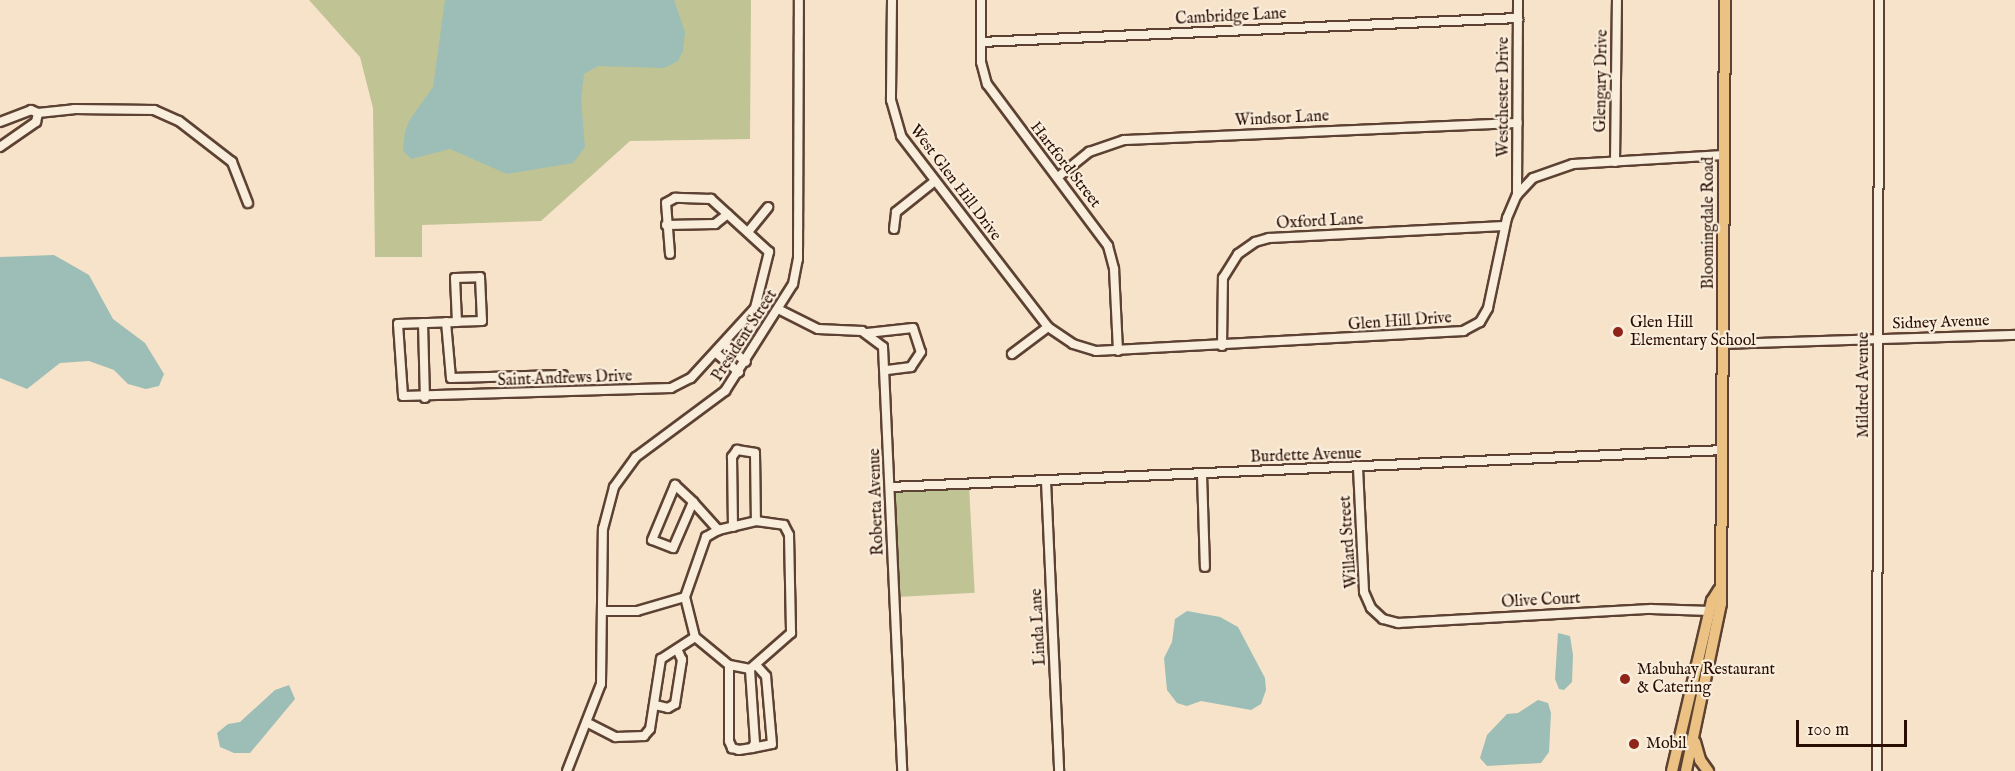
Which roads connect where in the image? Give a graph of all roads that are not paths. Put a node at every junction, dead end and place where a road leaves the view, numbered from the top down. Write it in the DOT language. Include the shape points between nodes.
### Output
graph roads {
  1 [pos="800,0"];
  2 [pos="892,0"];
  3 [pos="981,0"];
  4 [pos="1518,0"];
  5 [pos="1617,0"];
  6 [pos="1725,0"];
  7 [pos="1879,0"];
  8 [pos="1518,18"];
  9 [pos="981,42"];
  10 [pos="38,113"];
  11 [pos="0,122"];
  12 [pos="1518,123"];
  13 [pos="0,147"];
  14 [pos="1724,155"];
  15 [pos="1615,162"];
  16 [pos="1058,177"];
  17 [pos="935,181"];
  18 [pos="1517,195"];
  19 [pos="248,203"];
  20 [pos="768,207"];
  21 [pos="728,214"];
  22 [pos="666,225"];
  23 [pos="1505,226"];
  24 [pos="894,229"];
  25 [pos="748,232"];
  26 [pos="670,254"];
  27 [pos="780,310"];
  28 [pos="446,322"];
  29 [pos="457,322"];
  30 [pos="423,323"];
  31 [pos="1048,327"];
  32 [pos="867,333"];
  33 [pos="2015,335"];
  34 [pos="1878,338"];
  35 [pos="724,344"];
  36 [pos="1723,344"];
  37 [pos="1222,346"];
  38 [pos="1118,351"];
  39 [pos="716,353"];
  40 [pos="1012,354"];
  41 [pos="746,362"];
  42 [pos="887,370"];
  43 [pos="739,372"];
  44 [pos="563,375"];
  45 [pos="425,398"];
  46 [pos="1723,450"];
  47 [pos="1358,468"];
  48 [pos="1202,474"];
  49 [pos="1046,481"];
  50 [pos="890,487"];
  51 [pos="693,502"];
  52 [pos="756,521"];
  53 [pos="734,527"];
  54 [pos="718,530"];
  55 [pos="1205,567"];
  56 [pos="1719,590"];
  57 [pos="685,597"];
  58 [pos="602,611"];
  59 [pos="1710,611"];
  60 [pos="1375,613"];
  61 [pos="695,637"];
  62 [pos="677,649"];
  63 [pos="729,665"];
  64 [pos="753,667"];
  65 [pos="655,705"];
  66 [pos="588,723"];
  67 [pos="1695,738"];
  68 [pos="752,748"];
  69 [pos="567,771"];
  70 [pos="902,771"];
  71 [pos="1059,771"];
  72 [pos="1672,771"];
  73 [pos="1686,771"];
  74 [pos="1708,771"];
  75 [pos="1877,771"];
  1 -- 27 [label="street, President Street" via="798,259 793,285"];
  2 -- 17 [label="street, West Glen Hill Drive" via="893,117 901,136"];
  3 -- 9 [label="street, Hartford Street"];
  4 -- 8 [label="street, Westchester Drive"];
  5 -- 15 [label="street, Glengary Drive"];
  6 -- 14 [label="main road, Bloomingdale Road"];
  7 -- 34 [label="street, Mildred Avenue"];
  8 -- 9 [label="street, Cambridge Lane"];
  8 -- 12 [label="street, Westchester Drive"];
  9 -- 16 [label="street, Hartford Street" via="984,72 992,93"];
  10 -- 11 [label="street" via="31,110"];
  10 -- 13 [label="street" via="36,122"];
  10 -- 19 [label="street" via="132,108 169,116 232,162"];
  12 -- 16 [label="street, Windsor Lane" via="1124,140 1098,147"];
  12 -- 18 [label="street, Westchester Drive"];
  14 -- 15 [label="street, Glen Hill Drive"];
  14 -- 36 [label="main road, Bloomingdale Road"];
  15 -- 18 [label="street, Glen Hill Drive" via="1573,164 1542,172"];
  16 -- 38 [label="street, Hartford Street" via="1108,246 1114,269"];
  17 -- 24 [label="street" via="896,212"];
  17 -- 31 [label="street, West Glen Hill Drive"];
  18 -- 23 [label="street, Glen Hill Drive"];
  20 -- 25 [label="street"];
  21 -- 22 [label="street" via="715,225"];
  21 -- 22 [label="street" via="706,198 671,198 666,203"];
  21 -- 25 [label="street"];
  22 -- 26 [label="street"];
  23 -- 37 [label="street, Glen Hill Drive" via="1488,308 1480,322 1463,331"];
  23 -- 37 [label="street, Oxford Lane" via="1269,238 1255,242 1238,254 1223,278"];
  25 -- 35 [label="street, Saint Andrews Drive" via="770,252 762,275 760,301"];
  27 -- 32 [label="street" via="818,329"];
  27 -- 41 [label="street, President Street"];
  28 -- 29 [label="street"];
  28 -- 30 [label="street"];
  28 -- 44 [label="street" via="451,378"];
  29 -- 29 [label="street" via="455,279 480,278 482,321"];
  30 -- 45 [label="street"];
  30 -- 45 [label="street, Saint Andrews Drive" via="398,324 403,396"];
  31 -- 38 [label="street, Glen Hill Drive" via="1080,347"];
  31 -- 40 [label="street"];
  32 -- 42 [label="street, Roberta Avenue" via="884,347"];
  32 -- 42 [label="street" via="913,328 921,352 911,367"];
  33 -- 34 [label="street, Sidney Avenue"];
  34 -- 36 [label="street, Sidney Avenue"];
  34 -- 75 [label="street, Mildred Avenue"];
  35 -- 39 [label="street, Saint Andrews Drive"];
  35 -- 41 [label="street"];
  36 -- 46 [label="main road, Bloomingdale Road"];
  37 -- 38 [label="street, Glen Hill Drive"];
  39 -- 43 [label="street"];
  39 -- 45 [label="street, Saint Andrews Drive" via="691,378 671,388"];
  41 -- 43 [label="street, President Street"];
  42 -- 50 [label="street, Roberta Avenue"];
  43 -- 58 [label="street, President Street" via="713,403 636,457 614,487 603,529"];
  46 -- 47 [label="street, Burdette Avenue"];
  46 -- 56 [label="main road, Bloomingdale Road"];
  47 -- 48 [label="street, Burdette Avenue"];
  47 -- 60 [label="street, Willard Street" via="1364,592"];
  48 -- 49 [label="street, Burdette Avenue"];
  48 -- 55 [label="street"];
  49 -- 50 [label="street, Burdette Avenue"];
  49 -- 71 [label="street, Linda Lane"];
  50 -- 70 [label="street, Roberta Avenue"];
  51 -- 51 [label="street" via="675,485 652,540 673,548"];
  51 -- 54 [label="street"];
  52 -- 53 [label="street"];
  52 -- 53 [label="street" via="755,453 737,450 732,457"];
  52 -- 64 [label="street" via="784,525 789,534 792,586 789,637"];
  53 -- 54 [label="street"];
  54 -- 57 [label="street" via="706,537"];
  56 -- 59 [label="main road, Bloomingdale Road"];
  56 -- 67 [label="main road, Bloomingdale Road" via="1719,621"];
  57 -- 58 [label="street" via="637,611"];
  57 -- 61 [label="street"];
  58 -- 66 [label="street, President Street" via="601,684"];
  59 -- 60 [label="street, Olive Court" via="1651,609 1398,623"];
  59 -- 72 [label="main road, Bloomingdale Road"];
  61 -- 62 [label="street"];
  61 -- 63 [label="street"];
  62 -- 65 [label="street" via="660,659"];
  62 -- 65 [label="street" via="682,660 675,704 668,708"];
  63 -- 64 [label="street"];
  63 -- 68 [label="street" via="729,741 732,748"];
  64 -- 68 [label="street"];
  64 -- 68 [label="street" via="766,676 772,744 768,748"];
  65 -- 66 [label="street" via="650,729 637,738 616,737"];
  66 -- 69 [label="street, President Street"];
  67 -- 73 [label="main road, Bloomingdale Road"];
  67 -- 74 [label="main road" via="1700,760"];
}
